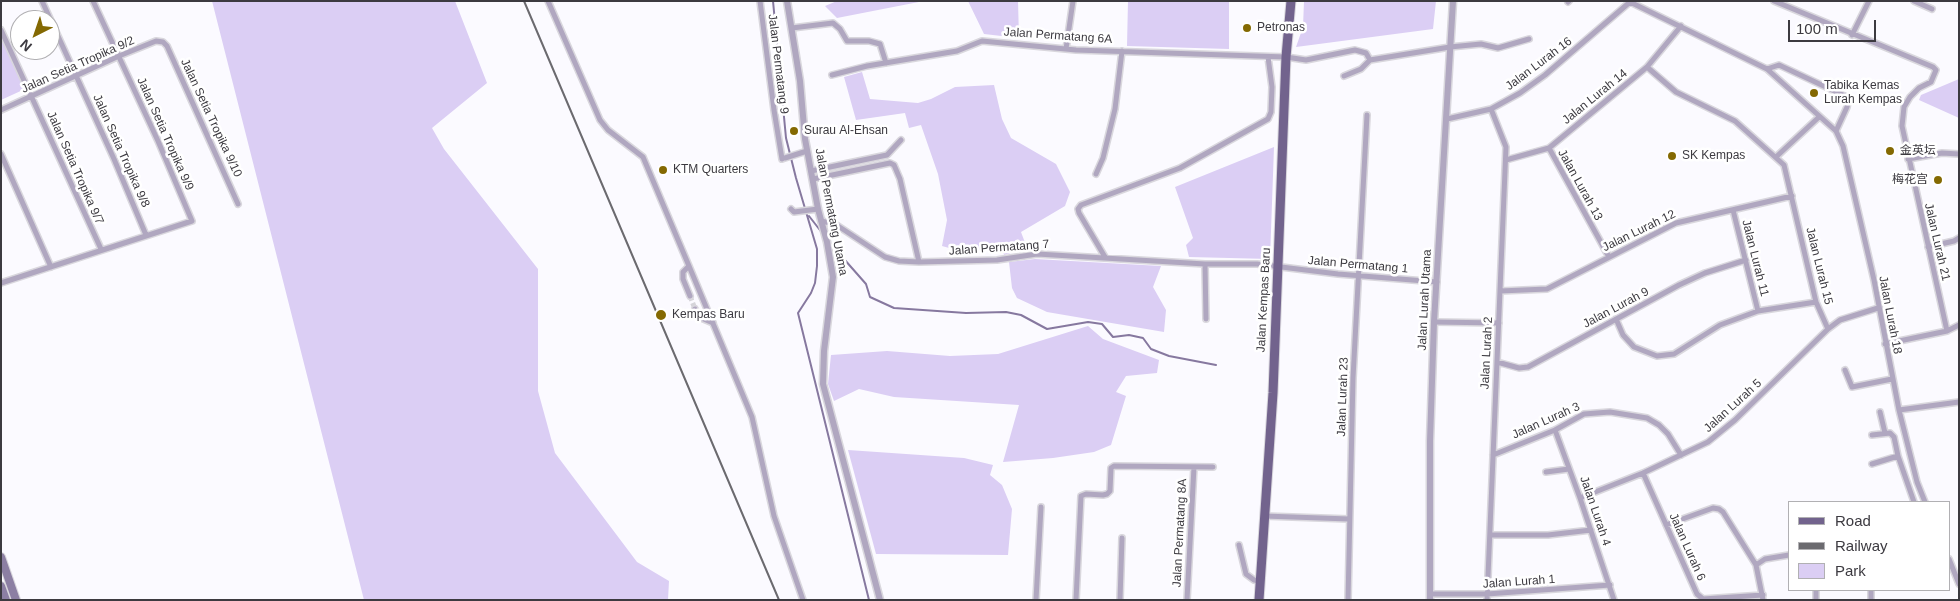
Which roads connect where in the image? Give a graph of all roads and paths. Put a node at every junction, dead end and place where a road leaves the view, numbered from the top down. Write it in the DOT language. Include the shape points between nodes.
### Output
graph roads {
  1 [pos="42,1"];
  2 [pos="93,1"];
  3 [pos="548,1"];
  4 [pos="760,1"];
  5 [pos="788,1"];
  6 [pos="1073,1"];
  7 [pos="1291,1"];
  8 [pos="1453,1"];
  9 [pos="1774,1"];
  10 [pos="1869,1"];
  11 [pos="1914,1"];
  12 [pos="1631,2"];
  13 [pos="1932,9"];
  14 [pos="1681,26"];
  15 [pos="792,28"];
  16 [pos="1,30"];
  17 [pos="1852,35"];
  18 [pos="1529,39"];
  19 [pos="163,42"];
  20 [pos="1450,46"];
  21 [pos="1066,49"];
  22 [pos="1122,51"];
  23 [pos="119,56"];
  24 [pos="1286,57"];
  25 [pos="1268,58"];
  26 [pos="1370,60"];
  27 [pos="886,63"];
  28 [pos="1647,67"];
  29 [pos="1767,69"];
  30 [pos="832,75"];
  31 [pos="76,76"];
  32 [pos="1344,76"];
  33 [pos="32,96"];
  34 [pos="1,110"];
  35 [pos="1491,110"];
  36 [pos="1367,115"];
  37 [pos="1819,117"];
  38 [pos="1447,119"];
  39 [pos="1836,131"];
  40 [pos="901,140"];
  41 [pos="1548,148"];
  42 [pos="807,151"];
  43 [pos="1,154"];
  44 [pos="1959,154"];
  45 [pos="1776,157"];
  46 [pos="1908,159"];
  47 [pos="1506,160"];
  48 [pos="811,171"];
  49 [pos="1096,174"];
  50 [pos="812,179"];
  51 [pos="1792,196"];
  52 [pos="238,204"];
  53 [pos="815,210"];
  54 [pos="1733,210"];
  55 [pos="794,211"];
  56 [pos="822,224"];
  57 [pos="146,235"];
  58 [pos="1959,238"];
  59 [pos="1928,247"];
  60 [pos="100,249"];
  61 [pos="1609,256"];
  62 [pos="1105,257"];
  63 [pos="1746,260"];
  64 [pos="920,262"];
  65 [pos="1205,264"];
  66 [pos="689,266"];
  67 [pos="1278,266"];
  68 [pos="51,267"];
  69 [pos="1359,275"];
  70 [pos="1437,282"];
  71 [pos="1,283"];
  72 [pos="1500,291"];
  73 [pos="690,296"];
  74 [pos="1816,302"];
  75 [pos="1878,308"];
  76 [pos="695,309"];
  77 [pos="1758,311"];
  78 [pos="1206,319"];
  79 [pos="1616,319"];
  80 [pos="1434,322"];
  81 [pos="712,323"];
  82 [pos="1499,323"];
  83 [pos="1959,325"];
  84 [pos="1828,329"];
  85 [pos="1946,331"];
  86 [pos="1885,344"];
  87 [pos="1497,362"];
  88 [pos="1845,370"];
  89 [pos="1892,379"];
  90 [pos="1959,402"];
  91 [pos="1900,410"];
  92 [pos="1880,412"];
  93 [pos="1555,430"];
  94 [pos="1885,433"];
  95 [pos="1872,435"];
  96 [pos="1493,455"];
  97 [pos="1681,455"];
  98 [pos="1898,456"];
  99 [pos="1872,464"];
  100 [pos="1194,467"];
  101 [pos="1213,467"];
  102 [pos="1569,469"];
  103 [pos="1546,472"];
  104 [pos="1643,473"];
  105 [pos="1916,482"];
  106 [pos="1907,484"];
  107 [pos="1580,498"];
  108 [pos="1914,501"];
  109 [pos="1925,501"];
  110 [pos="1041,507"];
  111 [pos="1264,516"];
  112 [pos="1349,519"];
  113 [pos="1666,524"];
  114 [pos="1591,530"];
  115 [pos="1490,535"];
  116 [pos="1122,538"];
  117 [pos="1239,545"];
  118 [pos="1788,555"];
  119 [pos="1,557"];
  120 [pos="1950,562"];
  121 [pos="1756,565"];
  122 [pos="1260,581"];
  123 [pos="1959,584"];
  124 [pos="1610,585"];
  125 [pos="1,586"];
  126 [pos="1430,597"];
  127 [pos="1487,597"];
  128 [pos="1763,597"];
  129 [pos="6,600"];
  130 [pos="16,600"];
  131 [pos="803,600"];
  132 [pos="880,600"];
  133 [pos="1036,600"];
  134 [pos="1076,600"];
  135 [pos="1120,600"];
  136 [pos="1187,600"];
  137 [pos="1260,600"];
  138 [pos="1348,600"];
  139 [pos="1614,600"];
  1 -- 31 [label="street, Jalan Setia Tropika 9/8"];
  2 -- 23 [label="street, Jalan Setia Tropika 9/9"];
  3 -- 66 [label="street" via="600,120 643,157"];
  4 -- 42 [label="street, Jalan Permatang 9" via="772,102 783,159"];
  5 -- 15 [label="street, Jalan Permatang Utama"];
  6 -- 21 [label="street"];
  7 -- 24 [label="main road, Jalan Kempas Baru"];
  8 -- 20 [label="street, Jalan Lurah Utama"];
  9 -- 17 [label="street"];
  10 -- 17 [label="street"];
  11 -- 13 [label="street"];
  12 -- 14 [label="street, Jalan Lurah 16"];
  12 -- 35 [label="street, Jalan Lurah 16" via="1545,75"];
  14 -- 28 [label="street, Jalan Lurah 14"];
  14 -- 29 [label="street, Jalan Lurah 16"];
  15 -- 27 [label="street" via="834,23 846,41 880,44"];
  15 -- 42 [label="street, Jalan Permatang Utama"];
  16 -- 33 [label="street, Jalan Setia Tropika 9/7"];
  17 -- 46 [label="street, Jalan Lurah 21" via="1936,70 1931,82 1918,88 1904,107 1902,126"];
  18 -- 20 [label="street" via="1498,48 1481,44"];
  19 -- 23 [label="street, Jalan Setia Tropika 9/2" via="156,41"];
  19 -- 52 [label="street, Jalan Setia Tropika 9/10"];
  20 -- 26 [label="street"];
  20 -- 38 [label="street, Jalan Lurah Utama"];
  21 -- 22 [label="street, Jalan Permatang 6A"];
  21 -- 27 [label="street, Jalan Permatang 6A" via="982,41 957,51"];
  22 -- 25 [label="street, Jalan Permatang 6A"];
  22 -- 49 [label="street" via="1115,109"];
  23 -- 31 [label="street, Jalan Setia Tropika 9/2"];
  23 -- 57 [label="street, Jalan Setia Tropika 9/9" via="192,220"];
  24 -- 25 [label="street, Jalan Permatang 6A"];
  24 -- 26 [label="street, Jalan Permatang 6A" via="1314,60 1355,50 1366,53"];
  24 -- 67 [label="main road, Jalan Kempas Baru"];
  25 -- 62 [label="street" via="1272,87 1268,119 1180,168 1081,205 1079,213"];
  26 -- 32 [label="street" via="1361,69"];
  27 -- 30 [label="street, Jalan Permatang 6A"];
  28 -- 41 [label="street, Jalan Lurah 14"];
  28 -- 45 [label="street, Jalan Lurah 15" via="1679,94 1735,121"];
  29 -- 37 [label="street, Jalan Lurah 18"];
  29 -- 39 [label="street" via="1779,65 1846,96 1847,107"];
  31 -- 33 [label="street, Jalan Setia Tropika 9/2"];
  31 -- 57 [label="street, Jalan Setia Tropika 9/8"];
  33 -- 34 [label="street, Jalan Setia Tropika 9/2"];
  33 -- 60 [label="street, Jalan Setia Tropika 9/7"];
  35 -- 38 [label="street, Jalan Lurah 16"];
  35 -- 47 [label="street, Jalan Lurah 2" via="1505,142"];
  36 -- 69 [label="street, Jalan Lurah 23"];
  37 -- 39 [label="street, Jalan Lurah 18"];
  37 -- 45 [label="street"];
  38 -- 70 [label="street, Jalan Lurah Utama"];
  39 -- 75 [label="street, Jalan Lurah 18" via="1853,186"];
  40 -- 48 [label="street" via="887,155"];
  41 -- 47 [label="street, Jalan Lurah 14"];
  41 -- 61 [label="street, Jalan Lurah 13"];
  42 -- 48 [label="street, Jalan Permatang Utama"];
  43 -- 68 [label="street"];
  44 -- 46 [label="street" via="1942,153"];
  45 -- 51 [label="street, Jalan Lurah 15" via="1787,169"];
  46 -- 59 [label="street, Jalan Lurah 21"];
  47 -- 72 [label="street, Jalan Lurah 2"];
  48 -- 50 [label="street, Jalan Permatang Utama"];
  50 -- 53 [label="street, Jalan Permatang Utama"];
  50 -- 64 [label="street" via="894,164"];
  51 -- 54 [label="street, Jalan Lurah 12"];
  51 -- 74 [label="street, Jalan Lurah 15"];
  53 -- 55 [label="street"];
  53 -- 56 [label="street, Jalan Permatang Utama"];
  54 -- 61 [label="street, Jalan Lurah 12" via="1676,223"];
  54 -- 63 [label="street, Jalan Lurah 11"];
  56 -- 64 [label="street, Jalan Permatang 7" via="829,222 843,229 885,258"];
  56 -- 132 [label="street, Jalan Permatang Utama" via="833,277 823,384"];
  57 -- 60 [label="street"];
  58 -- 59 [label="street"];
  59 -- 85 [label="street, Jalan Lurah 21"];
  60 -- 68 [label="street"];
  61 -- 72 [label="street, Jalan Lurah 12" via="1547,289"];
  62 -- 64 [label="street, Jalan Permatang 7" via="1037,254 997,260"];
  62 -- 65 [label="street, Jalan Permatang 7"];
  63 -- 77 [label="street, Jalan Lurah 11"];
  63 -- 79 [label="street, Jalan Lurah 9" via="1705,273"];
  65 -- 67 [label="street, Jalan Permatang 7"];
  65 -- 78 [label="street"];
  66 -- 73 [label="street" via="683,272 683,280"];
  66 -- 81 [label="street"];
  67 -- 69 [label="street, Jalan Permatang 1"];
  67 -- 111 [label="main road, Jalan Kempas Baru"];
  68 -- 71 [label="street"];
  69 -- 70 [label="street, Jalan Permatang 1"];
  69 -- 112 [label="street, Jalan Lurah 23"];
  70 -- 80 [label="street, Jalan Lurah Utama"];
  72 -- 82 [label="street, Jalan Lurah 2"];
  74 -- 77 [label="street"];
  74 -- 84 [label="street, Jalan Lurah 15"];
  75 -- 84 [label="street, Jalan Lurah 15" via="1840,320"];
  75 -- 86 [label="street, Jalan Lurah 18"];
  76 -- 81 [label="street" via="699,316"];
  77 -- 79 [label="street" via="1720,325 1674,354 1657,356 1634,347"];
  79 -- 87 [label="street, Jalan Lurah 9" via="1528,367"];
  80 -- 82 [label="street"];
  80 -- 126 [label="street, Jalan Lurah Utama"];
  81 -- 131 [label="street" via="752,417 774,516"];
  82 -- 87 [label="street, Jalan Lurah 2"];
  83 -- 85 [label="street"];
  84 -- 97 [label="street, Jalan Lurah 5" via="1735,420 1708,442"];
  85 -- 86 [label="street"];
  86 -- 89 [label="street, Jalan Lurah 18"];
  87 -- 96 [label="street, Jalan Lurah 2"];
  88 -- 89 [label="street" via="1852,387"];
  89 -- 91 [label="street, Jalan Lurah 18"];
  90 -- 91 [label="street"];
  91 -- 105 [label="street, Jalan Lurah 18"];
  92 -- 94 [label="street"];
  93 -- 96 [label="street, Jalan Lurah 3"];
  93 -- 97 [label="street, Jalan Lurah 3" via="1584,414 1610,412 1633,415 1659,425"];
  93 -- 102 [label="street, Jalan Lurah 4"];
  94 -- 95 [label="street"];
  94 -- 98 [label="street" via="1894,437"];
  96 -- 115 [label="street, Jalan Lurah 2"];
  97 -- 104 [label="street, Jalan Lurah 5"];
  98 -- 99 [label="street"];
  98 -- 106 [label="street"];
  100 -- 101 [label="street"];
  100 -- 134 [label="street" via="1114,466 1110,471 1110,491 1107,494 1081,496"];
  100 -- 136 [label="street, Jalan Permatang 8A"];
  102 -- 103 [label="street"];
  102 -- 107 [label="street, Jalan Lurah 4"];
  104 -- 107 [label="street, Jalan Lurah 5"];
  104 -- 113 [label="street, Jalan Lurah 6"];
  105 -- 106 [label="street"];
  105 -- 109 [label="street, Jalan Lurah 18"];
  106 -- 108 [label="street"];
  107 -- 114 [label="street, Jalan Lurah 4"];
  110 -- 133 [label="street"];
  111 -- 112 [label="street"];
  111 -- 122 [label="main road, Jalan Kempas Baru"];
  112 -- 138 [label="street, Jalan Lurah 23"];
  113 -- 121 [label="street" via="1713,508 1719,509"];
  113 -- 128 [label="street, Jalan Lurah 6" via="1700,597"];
  114 -- 115 [label="street" via="1548,535"];
  114 -- 124 [label="street, Jalan Lurah 4"];
  115 -- 127 [label="street, Jalan Lurah 2"];
  116 -- 135 [label="street"];
  117 -- 122 [label="street" via="1246,574"];
  118 -- 121 [label="street" via="1765,559"];
  119 -- 130 [label="main road"];
  120 -- 123 [label="street"];
  121 -- 128 [label="street"];
  122 -- 137 [label="main road, Jalan Kempas Baru"];
  124 -- 127 [label="street, Jalan Lurah 1"];
  124 -- 139 [label="street, Jalan Lurah 4"];
  125 -- 129 [label="main road"];
  126 -- 127 [label="street, Jalan Lurah 1"];
}
